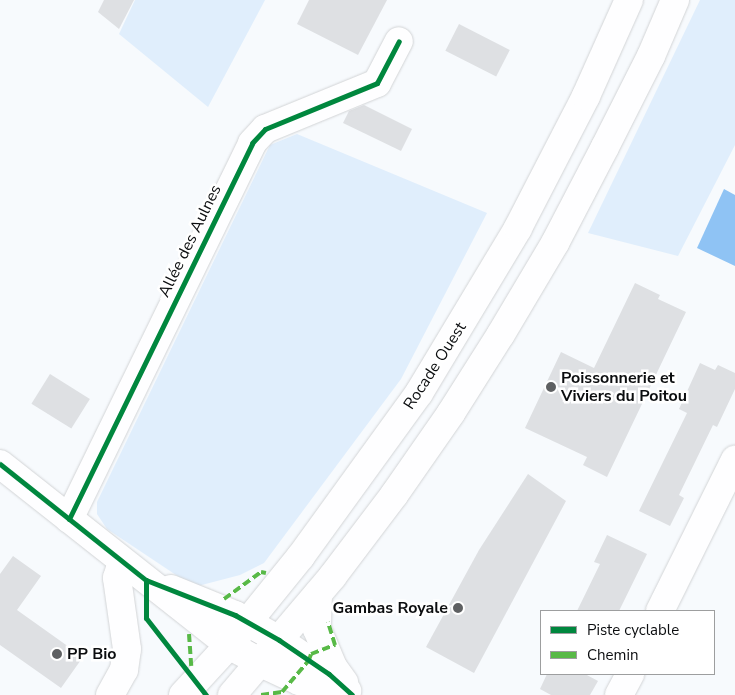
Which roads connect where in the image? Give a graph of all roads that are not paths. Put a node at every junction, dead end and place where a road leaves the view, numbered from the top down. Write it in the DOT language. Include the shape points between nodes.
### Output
graph roads {
  1 [pos="629,0"];
  2 [pos="675,0"];
  3 [pos="399,41"];
  4 [pos="735,460"];
  5 [pos="0,464"];
  6 [pos="69,519"];
  7 [pos="122,562"];
  8 [pos="146,580"];
  9 [pos="318,594"];
  10 [pos="660,610"];
  11 [pos="247,622"];
  12 [pos="279,640"];
  13 [pos="229,645"];
  14 [pos="260,664"];
  15 [pos="629,675"];
  16 [pos="110,695"];
  17 [pos="183,695"];
  18 [pos="232,695"];
  19 [pos="341,695"];
  20 [pos="353,695"];
  21 [pos="619,695"];
  1 -- 11 [label="street, Rocade Ouest" via="553,162 466,318 362,475"];
  2 -- 9 [label="street" via="606,147 501,334 398,489"];
  3 -- 6 [label="street, Allée des Aulnes" via="377,83 266,129 252,143"];
  4 -- 10 [label="street"];
  5 -- 6 [label="street"];
  6 -- 7 [label="street"];
  7 -- 8 [label="street"];
  7 -- 16 [label="street" via="117,578 127,649 124,670"];
  8 -- 11 [label="street"];
  8 -- 13 [label="street"];
  9 -- 12 [label="street"];
  9 -- 20 [label="street" via="317,629 333,667"];
  11 -- 12 [label="street"];
  11 -- 13 [label="street, Rocade Ouest"];
  12 -- 14 [label="street"];
  12 -- 20 [label="street" via="329,674"];
  13 -- 14 [label="street"];
  13 -- 17 [label="street, Rocade Ouest"];
  14 -- 18 [label="street"];
  14 -- 19 [label="street"];
  15 -- 21 [label="street"];
}
